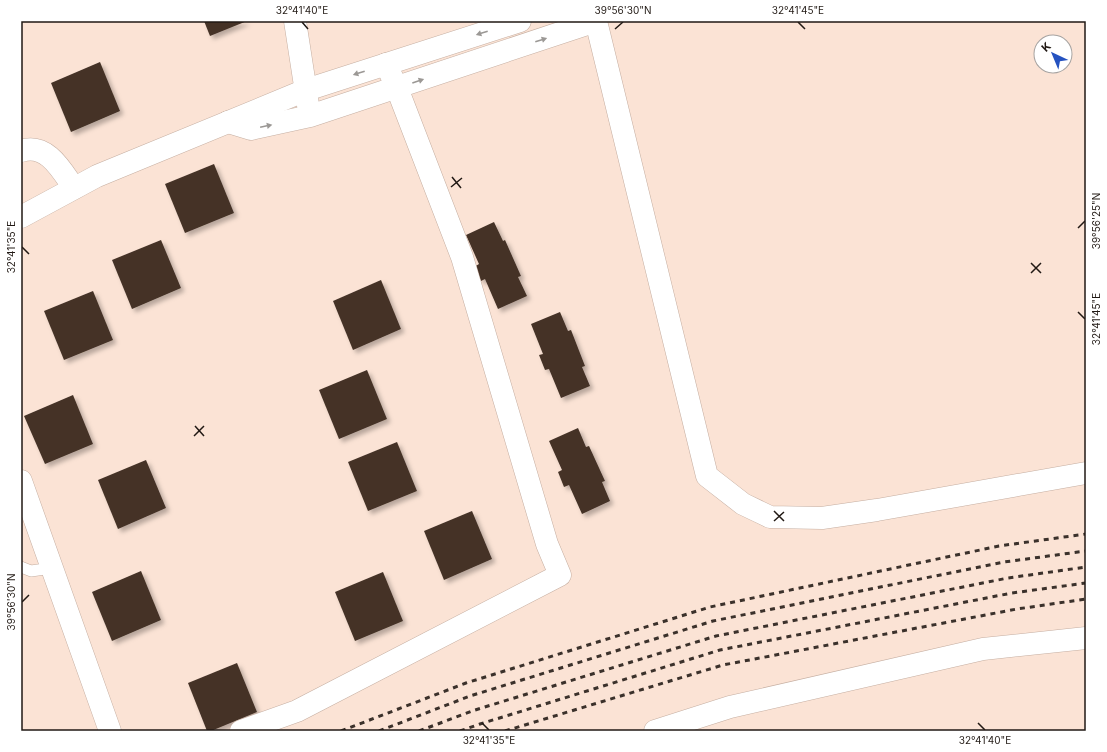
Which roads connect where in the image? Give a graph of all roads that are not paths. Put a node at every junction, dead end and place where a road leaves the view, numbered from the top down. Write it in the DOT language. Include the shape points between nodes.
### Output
graph roads {
  1 [pos="295,21"];
  2 [pos="520,21"];
  3 [pos="596,21"];
  4 [pos="386,64"];
  5 [pos="397,88"];
  6 [pos="306,90"];
  7 [pos="310,116"];
  8 [pos="228,122"];
  9 [pos="21,151"];
  10 [pos="74,188"];
  11 [pos="21,217"];
  12 [pos="1086,473"];
  13 [pos="21,480"];
  14 [pos="21,567"];
  15 [pos="52,568"];
  16 [pos="1086,638"];
  17 [pos="110,731"];
  18 [pos="241,731"];
  19 [pos="655,731"];
  1 -- 6 [label="street"];
  2 -- 4 [label="street, one-way"];
  5 -- 3 [label="street, one-way"];
  3 -- 12 [label="street" via="707,476 743,504 770,517 822,518"];
  4 -- 5 [label="street"];
  4 -- 6 [label="street, one-way"];
  5 -- 7 [label="street"];
  5 -- 18 [label="street" via="462,257 547,544 560,575 297,711"];
  6 -- 7 [label="street"];
  6 -- 8 [label="street"];
  8 -- 7 [label="street, one-way" via="251,129"];
  8 -- 10 [label="street"];
  9 -- 10 [label="street" via="32,150 49,156"];
  10 -- 11 [label="street"];
  13 -- 15 [label="street"];
  14 -- 15 [label="lane" via="31,570"];
  15 -- 17 [label="street"];
  16 -- 19 [label="street" via="983,649 730,707"];
}
